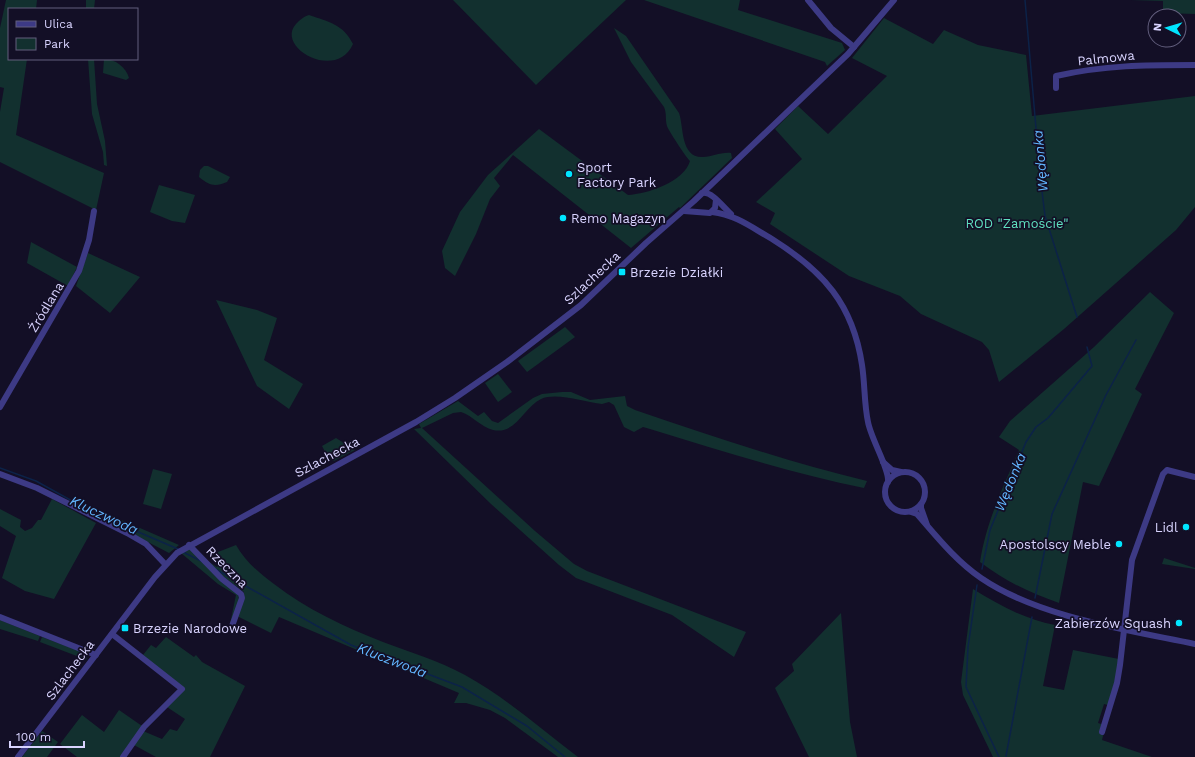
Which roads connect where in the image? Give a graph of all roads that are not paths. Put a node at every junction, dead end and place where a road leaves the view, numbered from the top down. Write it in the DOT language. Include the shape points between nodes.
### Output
graph roads {
  1 [pos="808,0"];
  2 [pos="894,0"];
  3 [pos="854,47"];
  4 [pos="1195,65"];
  5 [pos="1056,88"];
  6 [pos="715,181"];
  7 [pos="700,195"];
  8 [pos="715,198"];
  9 [pos="94,211"];
  10 [pos="684,211"];
  11 [pos="701,212"];
  12 [pos="712,212"];
  13 [pos="733,216"];
  14 [pos="0,407"];
  15 [pos="883,462"];
  16 [pos="903,472"];
  17 [pos="0,474"];
  18 [pos="1195,477"];
  19 [pos="888,482"];
  20 [pos="921,504"];
  21 [pos="911,512"];
  22 [pos="928,526"];
  23 [pos="188,546"];
  24 [pos="165,564"];
  25 [pos="0,617"];
  26 [pos="231,629"];
  27 [pos="1124,629"];
  28 [pos="112,634"];
  29 [pos="1195,644"];
  30 [pos="96,655"];
  31 [pos="1102,732"];
  32 [pos="18,757"];
  33 [pos="123,757"];
  1 -- 3 [label="street" via="830,28"];
  2 -- 3 [label="street, Szlachecka"];
  3 -- 6 [label="street, Szlachecka"];
  4 -- 5 [label="street, Palmowa" via="1119,65 1092,69 1056,76"];
  6 -- 7 [label="street, Szlachecka"];
  6 -- 8 [label="street"];
  7 -- 8 [label="street" via="707,192"];
  7 -- 10 [label="street, Szlachecka"];
  7 -- 11 [label="street" via="696,205"];
  8 -- 12 [label="street" via="716,206"];
  8 -- 13 [label="street"];
  9 -- 14 [label="street, Źródlana" via="89,240 79,271"];
  10 -- 11 [label="street"];
  10 -- 23 [label="street, Szlachecka" via="568,316 455,398"];
  11 -- 12 [label="street"];
  12 -- 13 [label="street"];
  13 -- 15 [label="street" via="799,258 828,284 839,298 855,333 862,366 868,422 874,445"];
  15 -- 16 [label="street" via="892,470"];
  15 -- 19 [label="street"];
  16 -- 19 [label="street" via="892,476"];
  16 -- 20 [label="street" via="914,473 922,481 926,493"];
  17 -- 24 [label="street" via="37,488 127,533 146,544"];
  18 -- 27 [label="street" via="1172,470 1167,470 1163,474 1132,560"];
  19 -- 21 [label="street" via="885,493 889,504 899,511"];
  20 -- 21 [label="street"];
  20 -- 22 [label="street"];
  21 -- 22 [label="street" via="917,514"];
  22 -- 27 [label="street" via="968,568 990,584 1038,606"];
  23 -- 24 [label="street, Szlachecka"];
  23 -- 26 [label="street, Rzeczna" via="241,594 242,598"];
  24 -- 28 [label="street, Szlachecka"];
  25 -- 30 [label="street"];
  27 -- 29 [label="street"];
  27 -- 31 [label="street" via="1117,683"];
  28 -- 30 [label="street, Szlachecka"];
  28 -- 33 [label="street" via="182,689 144,727"];
  30 -- 32 [label="street, Szlachecka"];
}
